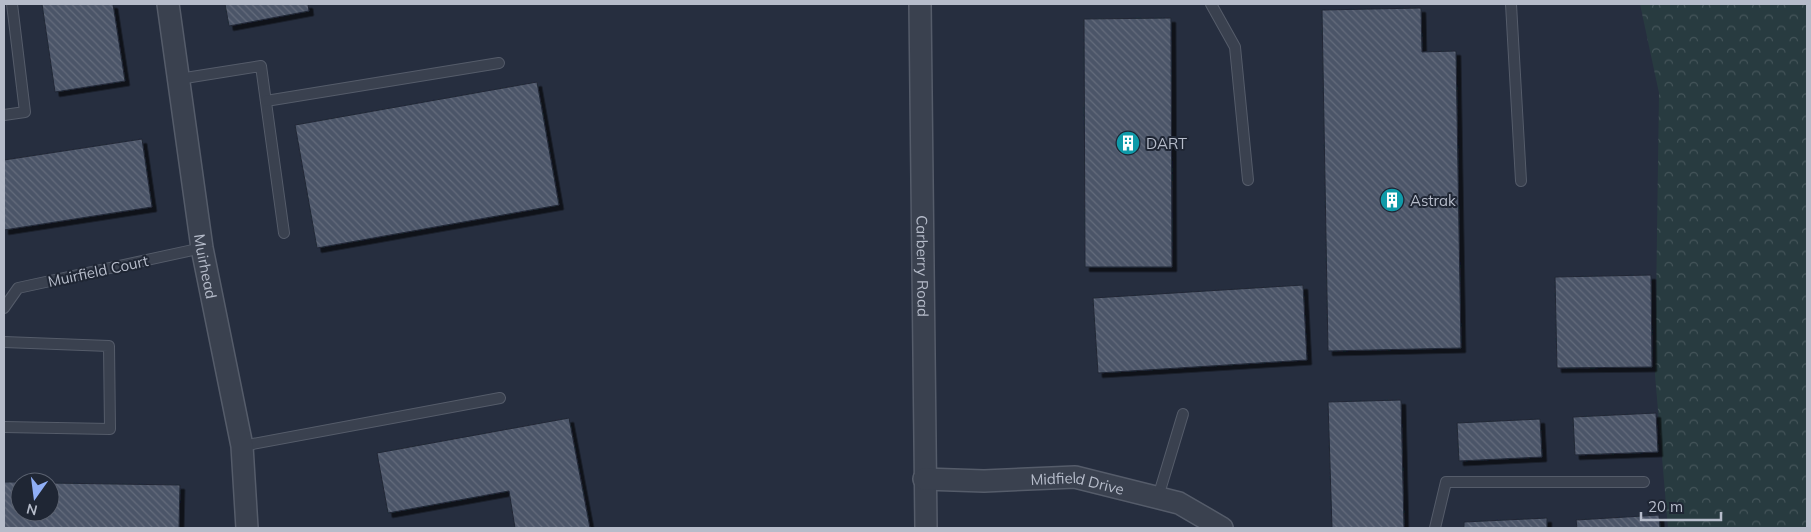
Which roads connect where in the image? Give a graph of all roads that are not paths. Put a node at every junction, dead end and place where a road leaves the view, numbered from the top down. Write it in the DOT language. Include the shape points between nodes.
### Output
graph roads {
  1 [pos="12,4"];
  2 [pos="168,4"];
  3 [pos="920,4"];
  4 [pos="1211,4"];
  5 [pos="1511,4"];
  6 [pos="499,63"];
  7 [pos="178,79"];
  8 [pos="266,101"];
  9 [pos="4,115"];
  10 [pos="1248,180"];
  11 [pos="1521,181"];
  12 [pos="284,233"];
  13 [pos="202,248"];
  14 [pos="4,308"];
  15 [pos="4,342"];
  16 [pos="500,398"];
  17 [pos="1183,414"];
  18 [pos="4,427"];
  19 [pos="242,446"];
  20 [pos="924,479"];
  21 [pos="1644,482"];
  22 [pos="1158,497"];
  23 [pos="247,528"];
  24 [pos="926,528"];
  25 [pos="1222,528"];
  26 [pos="1435,528"];
  1 -- 9 [label="lane" via="25,112"];
  2 -- 7 [label="street, Muirhead"];
  3 -- 20 [label="street, Carberry Road"];
  4 -- 10 [label="lane" via="1236,47"];
  5 -- 11 [label="lane"];
  6 -- 8 [label="lane"];
  7 -- 8 [label="lane" via="261,66"];
  7 -- 13 [label="street, Muirhead"];
  8 -- 12 [label="lane"];
  13 -- 14 [label="lane, Muirfield Court" via="18,288"];
  13 -- 19 [label="street, Muirhead"];
  15 -- 18 [label="lane" via="109,346 110,429"];
  16 -- 19 [label="lane"];
  17 -- 22 [label="lane"];
  19 -- 23 [label="street, Muirhead"];
  20 -- 22 [label="street, Midfield Drive" via="984,481 1075,477"];
  20 -- 24 [label="street, Carberry Road"];
  21 -- 26 [label="lane" via="1446,482"];
  22 -- 25 [label="street, Midfield Drive" via="1179,503"];
}
